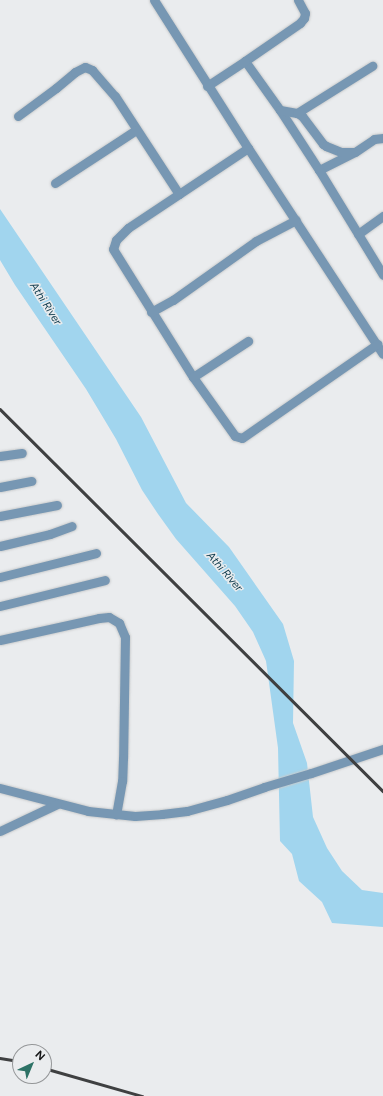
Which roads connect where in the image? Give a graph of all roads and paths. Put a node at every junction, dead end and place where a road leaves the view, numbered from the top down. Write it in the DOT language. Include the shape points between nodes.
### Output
graph roads {
  1 [pos="154,0"];
  2 [pos="298,0"];
  3 [pos="246,61"];
  4 [pos="372,66"];
  5 [pos="207,86"];
  6 [pos="280,110"];
  7 [pos="297,113"];
  8 [pos="18,116"];
  9 [pos="136,130"];
  10 [pos="383,138"];
  11 [pos="248,148"];
  12 [pos="354,152"];
  13 [pos="319,170"];
  14 [pos="55,183"];
  15 [pos="179,194"];
  16 [pos="383,216"];
  17 [pos="296,220"];
  18 [pos="358,234"];
  19 [pos="383,275"];
  20 [pos="151,312"];
  21 [pos="248,341"];
  22 [pos="376,344"];
  23 [pos="383,354"];
  24 [pos="193,376"];
  25 [pos="22,453"];
  26 [pos="0,456"];
  27 [pos="31,481"];
  28 [pos="0,487"];
  29 [pos="57,505"];
  30 [pos="0,516"];
  31 [pos="72,526"];
  32 [pos="0,546"];
  33 [pos="96,553"];
  34 [pos="0,577"];
  35 [pos="105,580"];
  36 [pos="0,606"];
  37 [pos="0,640"];
  38 [pos="383,749"];
  39 [pos="0,788"];
  40 [pos="57,804"];
  41 [pos="116,814"];
  42 [pos="0,831"];
  1 -- 5 [label="street"];
  2 -- 3 [label="street" via="305,13 300,23"];
  3 -- 5 [label="street"];
  3 -- 6 [label="street"];
  4 -- 7 [label="street"];
  5 -- 11 [label="street"];
  6 -- 7 [label="street"];
  6 -- 13 [label="street"];
  7 -- 12 [label="street" via="305,118 323,144 337,150"];
  8 -- 9 [label="street" via="81,67 85,67 92,70 115,96"];
  9 -- 14 [label="street"];
  9 -- 15 [label="street"];
  10 -- 12 [label="street" via="374,138"];
  11 -- 15 [label="street"];
  11 -- 17 [label="street"];
  12 -- 13 [label="street"];
  13 -- 18 [label="street"];
  15 -- 20 [label="street" via="128,228 113,245 114,254"];
  16 -- 18 [label="street"];
  17 -- 20 [label="street" via="256,241 173,300"];
  17 -- 22 [label="street"];
  18 -- 19 [label="street"];
  20 -- 24 [label="street"];
  21 -- 24 [label="street"];
  22 -- 23 [label="street"];
  22 -- 24 [label="street" via="242,438 235,436"];
  25 -- 26 [label="street"];
  27 -- 28 [label="street"];
  29 -- 30 [label="street"];
  31 -- 32 [label="street"];
  33 -- 34 [label="street"];
  35 -- 36 [label="street"];
  37 -- 41 [label="street" via="99,618 109,617 119,623 125,637 123,766"];
  38 -- 41 [label="street" via="187,811 135,816"];
  39 -- 40 [label="street"];
  40 -- 41 [label="street"];
  40 -- 42 [label="street"];
}
